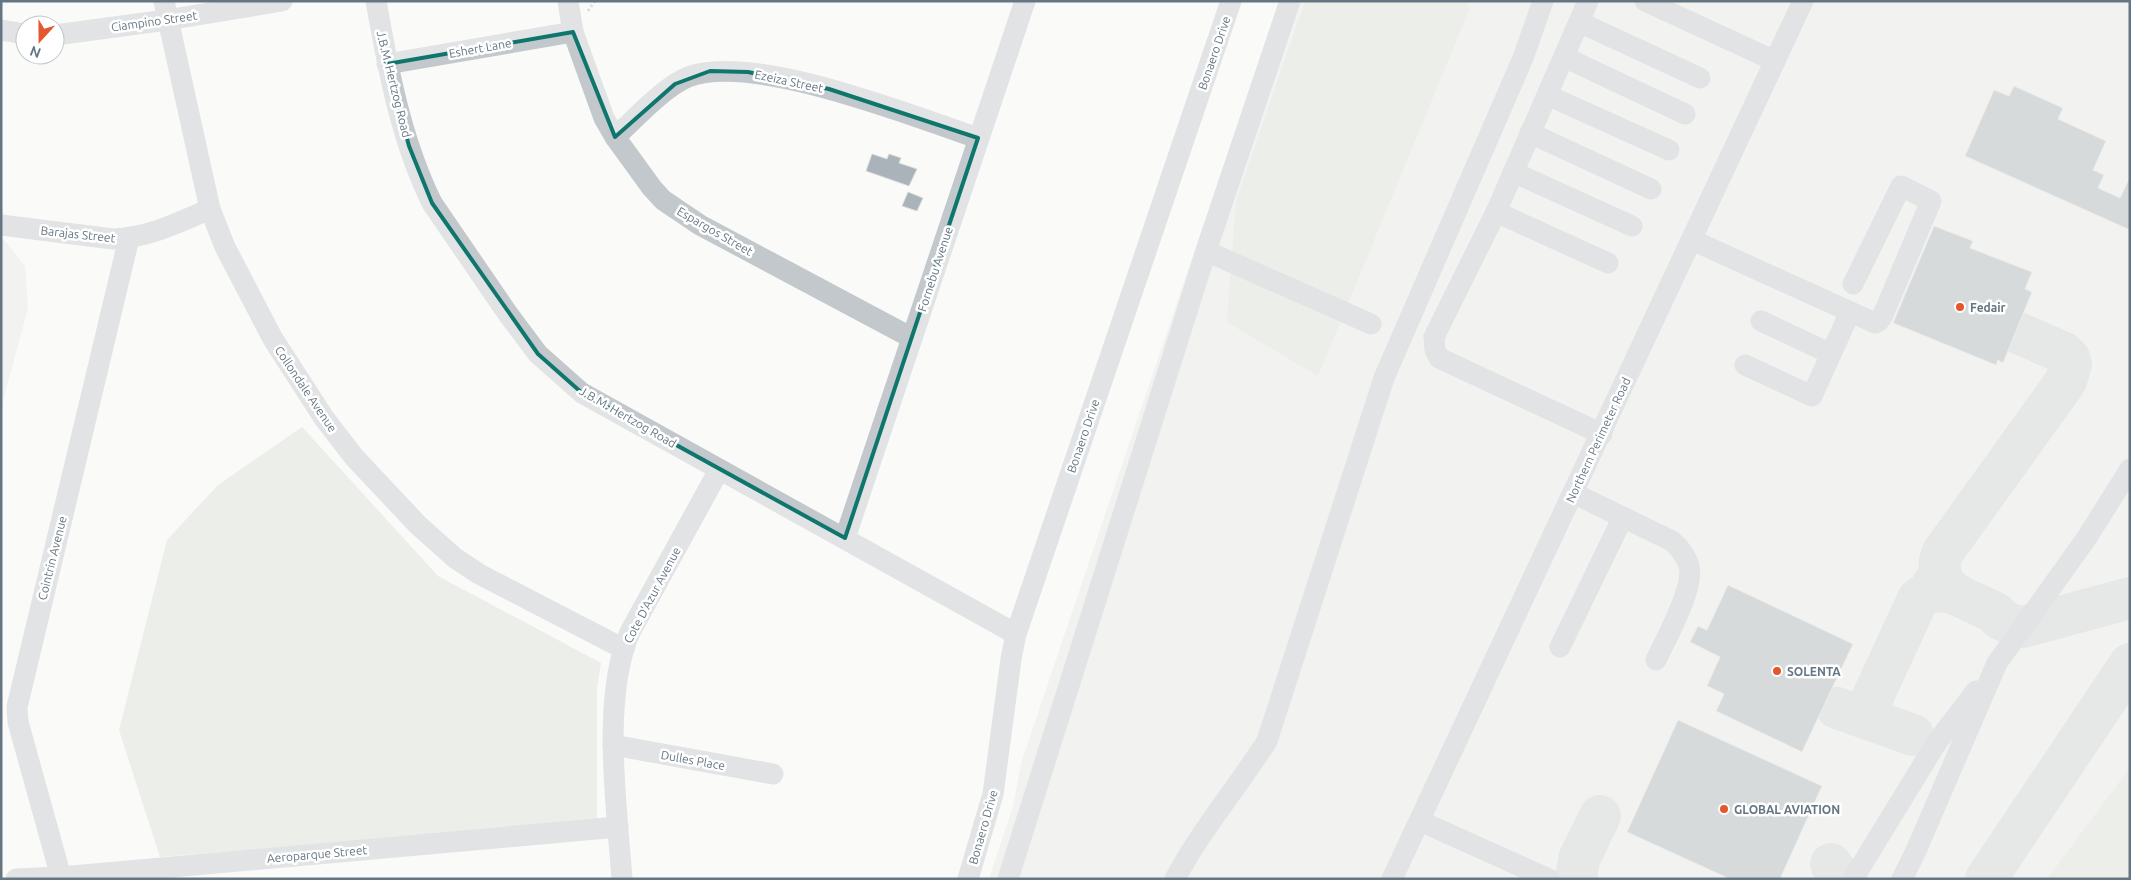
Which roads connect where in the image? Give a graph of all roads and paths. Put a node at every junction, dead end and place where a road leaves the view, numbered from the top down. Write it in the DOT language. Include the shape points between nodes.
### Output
graph roads {
  1 [pos="282,1"];
  2 [pos="376,1"];
  3 [pos="568,1"];
  4 [pos="1025,1"];
  5 [pos="1231,1"];
  6 [pos="1290,1"];
  7 [pos="1543,1"];
  8 [pos="1588,1"];
  9 [pos="1645,1"];
  10 [pos="1803,1"];
  11 [pos="166,11"];
  12 [pos="1579,22"];
  13 [pos="1,30"];
  14 [pos="15,32"];
  15 [pos="573,32"];
  16 [pos="65,33"];
  17 [pos="1564,57"];
  18 [pos="1775,61"];
  19 [pos="387,64"];
  20 [pos="1700,78"];
  21 [pos="1547,95"];
  22 [pos="1685,114"];
  23 [pos="1530,132"];
  24 [pos="615,137"];
  25 [pos="978,138"];
  26 [pos="1669,150"];
  27 [pos="1513,172"];
  28 [pos="1651,189"];
  29 [pos="210,209"];
  30 [pos="1496,212"];
  31 [pos="1,225"];
  32 [pos="1632,226"];
  33 [pos="129,238"];
  34 [pos="1692,240"];
  35 [pos="1206,251"];
  36 [pos="1608,263"];
  37 [pos="1853,284"];
  38 [pos="1850,312"];
  39 [pos="1761,321"];
  40 [pos="1371,324"];
  41 [pos="912,338"];
  42 [pos="1831,354"];
  43 [pos="1745,365"];
  44 [pos="1602,434"];
  45 [pos="2130,469"];
  46 [pos="719,470"];
  47 [pos="1573,493"];
  48 [pos="1623,517"];
  49 [pos="845,538"];
  50 [pos="1016,634"];
  51 [pos="1560,647"];
  52 [pos="624,648"];
  53 [pos="1656,660"];
  54 [pos="1997,662"];
  55 [pos="9,706"];
  56 [pos="613,745"];
  57 [pos="773,774"];
  58 [pos="1420,820"];
  59 [pos="618,827"];
  60 [pos="61,878"];
  61 [pos="16,879"];
  62 [pos="622,879"];
  63 [pos="968,879"];
  64 [pos="1008,879"];
  65 [pos="1175,879"];
  66 [pos="1392,879"];
  67 [pos="1549,879"];
  68 [pos="1853,879"];
  69 [pos="1902,879"];
  1 -- 11 [label="street, Ciampino Street"];
  2 -- 19 [label="street, J.B.M. Hertzog Road"];
  3 -- 15 [label="street, Espargos Street"];
  4 -- 25 [label="street, Fornebu Avenue"];
  5 -- 50 [label="street, Bonaero Drive"];
  6 -- 35 [label="street"];
  7 -- 65 [label="street" via="1524,58 1384,378 1267,742 1191,849"];
  8 -- 12 [label="street"];
  9 -- 18 [label="street"];
  10 -- 18 [label="street, Northern Perimeter Road"];
  11 -- 16 [label="street, Ciampino Street"];
  11 -- 29 [label="street, Collondale Avenue"];
  12 -- 17 [label="street"];
  12 -- 20 [label="street"];
  13 -- 14 [label="street"];
  15 -- 19 [label="street, Eshert Lane"];
  15 -- 24 [label="street, Espargos Street" via="597,101"];
  17 -- 21 [label="street"];
  17 -- 22 [label="street"];
  18 -- 34 [label="street, Northern Perimeter Road"];
  19 -- 46 [label="street, J.B.M. Hertzog Road" via="409,146 432,203 538,354 582,392"];
  21 -- 23 [label="street"];
  21 -- 26 [label="street"];
  23 -- 27 [label="street"];
  23 -- 28 [label="street"];
  24 -- 25 [label="street, Ezeiza Street" via="675,84 698,74 726,71 776,76 829,89"];
  24 -- 41 [label="street, Espargos Street" via="652,188 680,212"];
  25 -- 41 [label="street, Fornebu Avenue"];
  27 -- 30 [label="street"];
  27 -- 32 [label="street"];
  29 -- 33 [label="street, Barajas Street"];
  29 -- 52 [label="street, Collondale Avenue" via="225,247 273,339 354,458 418,525 455,558 479,574"];
  30 -- 36 [label="street"];
  30 -- 44 [label="street" via="1434,337 1435,350 1440,358"];
  31 -- 33 [label="street, Barajas Street"];
  33 -- 55 [label="street, Cointrin Avenue"];
  34 -- 38 [label="street"];
  34 -- 44 [label="street, Northern Perimeter Road"];
  35 -- 40 [label="street"];
  35 -- 64 [label="street"];
  37 -- 38 [label="street" via="1901,186 1930,201 1883,316 1875,323"];
  38 -- 42 [label="street"];
  39 -- 42 [label="street"];
  41 -- 49 [label="street, Fornebu Avenue"];
  42 -- 43 [label="street" via="1812,396"];
  44 -- 47 [label="street, Northern Perimeter Road"];
  45 -- 54 [label="street" via="2086,539"];
  46 -- 49 [label="street, J.B.M. Hertzog Road"];
  46 -- 52 [label="street, Cote D'Azur Avenue"];
  47 -- 48 [label="street"];
  47 -- 58 [label="street, Northern Perimeter Road"];
  48 -- 51 [label="street"];
  48 -- 53 [label="street" via="1672,541 1683,551 1690,568 1690,587"];
  49 -- 50 [label="street, J.B.M. Hertzog Road"];
  50 -- 63 [label="street, Bonaero Drive" via="994,794"];
  52 -- 56 [label="street, Cote D'Azur Avenue" via="617,685"];
  54 -- 68 [label="street" via="1937,742"];
  54 -- 69 [label="street"];
  55 -- 60 [label="street, Cointrin Avenue" via="18,722"];
  56 -- 57 [label="street, Dulles Place"];
  56 -- 59 [label="street, Cote D'Azur Avenue"];
  58 -- 66 [label="street, Northern Perimeter Road"];
  58 -- 67 [label="street"];
  59 -- 60 [label="street, Aeroparque Street"];
  59 -- 62 [label="street, Cote D'Azur Avenue"];
  60 -- 61 [label="street, Aeroparque Street"];
}
